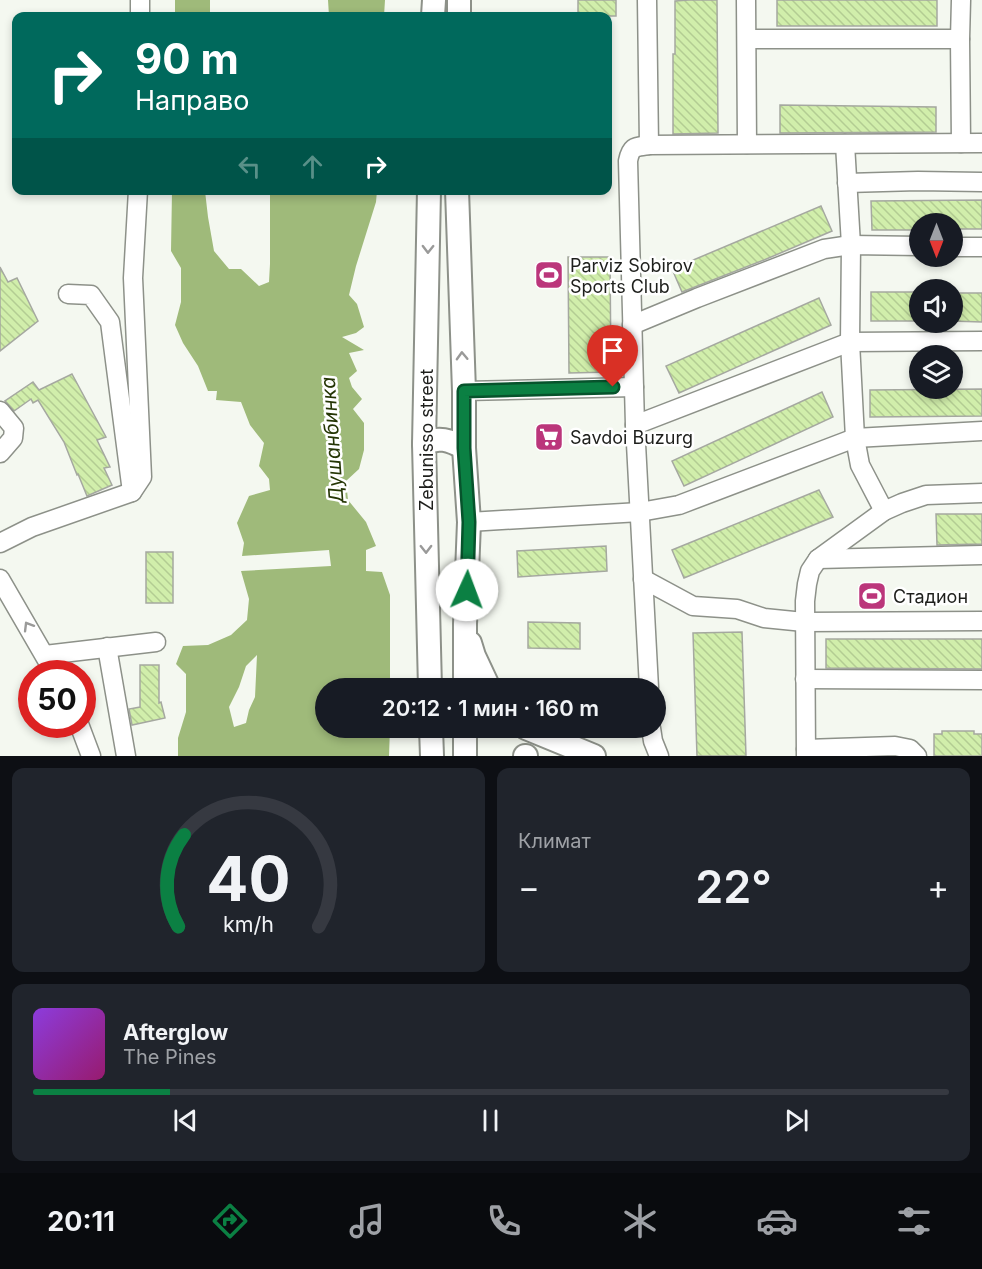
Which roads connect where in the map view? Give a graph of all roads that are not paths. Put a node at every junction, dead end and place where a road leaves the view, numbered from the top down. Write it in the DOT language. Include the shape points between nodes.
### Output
graph roads {
  1 [pos="647,0"];
  2 [pos="746,0"];
  3 [pos="961,0"];
  4 [pos="747,39"];
  5 [pos="960,39"];
  6 [pos="982,142"];
  7 [pos="961,143"];
  8 [pos="747,144"];
  9 [pos="845,144"];
  10 [pos="649,146"];
  11 [pos="982,182"];
  12 [pos="848,183"];
  13 [pos="138,195"];
  14 [pos="429,195"];
  15 [pos="457,195"];
  16 [pos="851,245"];
  17 [pos="909,246"];
  18 [pos="963,247"];
  19 [pos="982,247"];
  20 [pos="68,294"];
  21 [pos="632,325"];
  22 [pos="982,341"];
  23 [pos="850,342"];
  24 [pos="634,387"];
  25 [pos="464,391"];
  26 [pos="0,411"];
  27 [pos="636,425"];
  28 [pos="982,431"];
  29 [pos="855,438"];
  30 [pos="424,444"];
  31 [pos="464,448"];
  32 [pos="0,453"];
  33 [pos="132,492"];
  34 [pos="982,493"];
  35 [pos="639,512"];
  36 [pos="884,512"];
  37 [pos="469,522"];
  38 [pos="0,543"];
  39 [pos="982,555"];
  40 [pos="818,559"];
  41 [pos="0,579"];
  42 [pos="643,579"];
  43 [pos="982,621"];
  44 [pos="804,622"];
  45 [pos="465,624"];
  46 [pos="156,642"];
  47 [pos="108,647"];
  48 [pos="45,654"];
  49 [pos="48,660"];
  50 [pos="430,678"];
  51 [pos="465,678"];
  52 [pos="484,678"];
  53 [pos="648,678"];
  54 [pos="805,679"];
  55 [pos="982,680"];
  56 [pos="84,738"];
  57 [pos="431,738"];
  58 [pos="465,738"];
  59 [pos="550,738"];
  60 [pos="653,738"];
  61 [pos="806,752"];
  62 [pos="432,754"];
  63 [pos="91,756"];
  64 [pos="126,756"];
  65 [pos="465,756"];
  66 [pos="594,756"];
  67 [pos="659,756"];
  68 [pos="917,756"];
  1 -- 10 [label="street"];
  2 -- 4 [label="street"];
  3 -- 5 [label="street"];
  4 -- 5 [label="street"];
  4 -- 8 [label="street"];
  5 -- 7 [label="street"];
  6 -- 7 [label="street"];
  7 -- 9 [label="street"];
  8 -- 9 [label="street"];
  8 -- 10 [label="street"];
  9 -- 12 [label="street"];
  10 -- 21 [label="street" via="632,149 628,161"];
  11 -- 12 [label="street"];
  12 -- 16 [label="street"];
  13 -- 33 [label="street" via="133,278 142,477"];
  14 -- 30 [label="main road, Zebunisso street, one-way"];
  25 -- 15 [label="main road, Zebunisso street, one-way"];
  16 -- 17 [label="street"];
  16 -- 21 [label="street" via="824,249"];
  16 -- 23 [label="street"];
  18 -- 19 [label="street"];
  20 -- 33 [label="street" via="91,295 110,322"];
  21 -- 24 [label="street"];
  22 -- 23 [label="street"];
  23 -- 27 [label="street"];
  23 -- 29 [label="street"];
  24 -- 25 [label="street"];
  24 -- 27 [label="street"];
  25 -- 31 [label="main road, Zebunisso street"];
  26 -- 32 [label="street" via="14,428 13,438"];
  27 -- 35 [label="street"];
  28 -- 29 [label="street"];
  29 -- 35 [label="street" via="679,505"];
  29 -- 36 [label="street" via="860,465"];
  30 -- 31 [label="main road" via="442,439"];
  30 -- 50 [label="main road, Zebunisso street, one-way"];
  31 -- 37 [label="main road, Zebunisso street"];
  33 -- 38 [label="street" via="32,527"];
  34 -- 36 [label="street" via="926,495"];
  35 -- 37 [label="street"];
  35 -- 42 [label="street"];
  36 -- 40 [label="street"];
  37 -- 45 [label="main road, Zebunisso street"];
  39 -- 40 [label="street"];
  40 -- 44 [label="street" via="807,584"];
  48 -- 41 [label="street, one-way"];
  42 -- 44 [label="street" via="693,606 737,609 764,618"];
  42 -- 53 [label="street"];
  43 -- 44 [label="street"];
  44 -- 54 [label="street"];
  45 -- 51 [label="main road, Zebunisso street"];
  45 -- 52 [label="main road"];
  46 -- 47 [label="street"];
  47 -- 48 [label="street"];
  47 -- 64 [label="street"];
  48 -- 49 [label="street"];
  54 -- 55 [label="street"];
  54 -- 61 [label="street"];
  56 -- 63 [label="street"];
  57 -- 62 [label="main road"];
  58 -- 65 [label="main road"];
  59 -- 66 [label="main road"];
  60 -- 67 [label="street"];
  61 -- 68 [label="street" via="895,746 910,749"];
}
